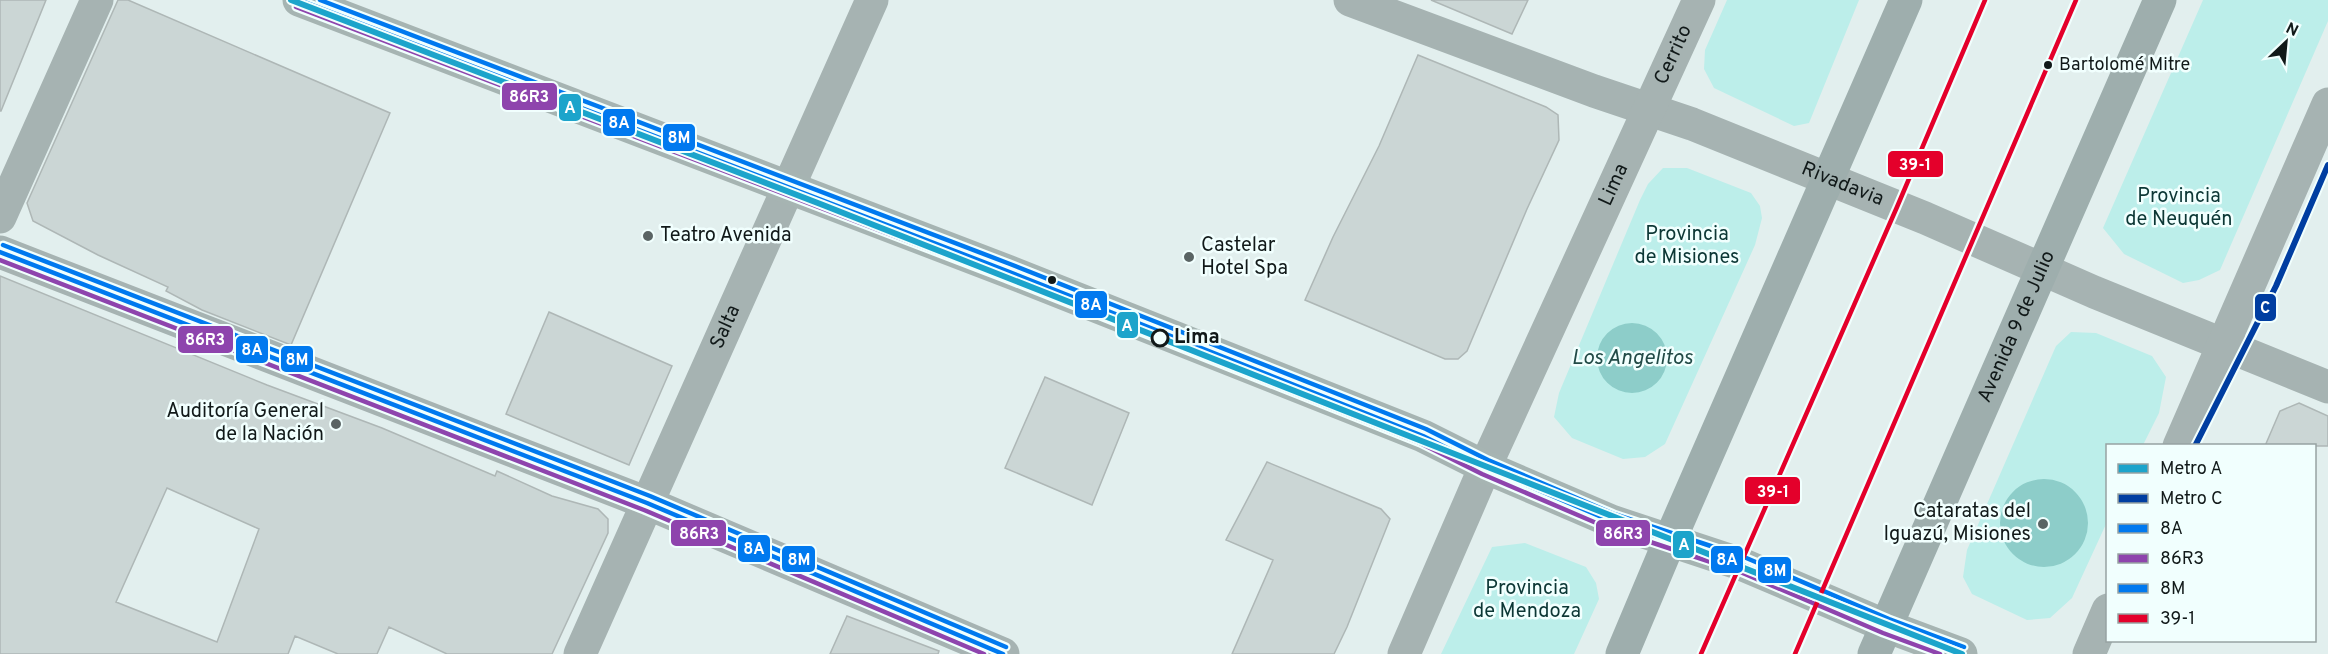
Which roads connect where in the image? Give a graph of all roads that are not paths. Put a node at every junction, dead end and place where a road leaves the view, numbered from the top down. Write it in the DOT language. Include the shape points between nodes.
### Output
graph roads {
  1 [pos="97,0"];
  2 [pos="299,0"];
  3 [pos="872,0"];
  4 [pos="1350,0"];
  5 [pos="1699,0"];
  6 [pos="1906,0"];
  7 [pos="2160,0"];
  8 [pos="2328,104"];
  9 [pos="1650,110"];
  10 [pos="1828,180"];
  11 [pos="788,187"];
  12 [pos="0,217"];
  13 [pos="0,252"];
  14 [pos="2042,270"];
  15 [pos="2222,344"];
  16 [pos="2328,387"];
  17 [pos="2180,444"];
  18 [pos="1485,466"];
  19 [pos="647,503"];
  20 [pos="1670,540"];
  21 [pos="2106,615"];
  22 [pos="1880,640"];
  23 [pos="580,654"];
  24 [pos="1003,654"];
  25 [pos="1404,654"];
  26 [pos="1622,654"];
  27 [pos="1960,654"];
  28 [pos="2089,654"];
  1 -- 12 [label="street"];
  2 -- 11 [label="main road"];
  3 -- 11 [label="street, Salta"];
  4 -- 9 [label="street, Rivadavia"];
  5 -- 9 [label="street, Cerrito"];
  6 -- 10 [label="highway"];
  7 -- 14 [label="highway, Avenida 9 de Julio"];
  8 -- 15 [label="street"];
  9 -- 10 [label="street, Rivadavia"];
  9 -- 18 [label="street, Lima"];
  10 -- 14 [label="street, Rivadavia"];
  10 -- 20 [label="highway"];
  11 -- 18 [label="main road" via="1424,436"];
  11 -- 19 [label="street, Salta"];
  13 -- 19 [label="street"];
  14 -- 15 [label="street, Rivadavia"];
  14 -- 22 [label="highway, Avenida 9 de Julio"];
  15 -- 16 [label="street, Rivadavia"];
  15 -- 17 [label="street"];
  18 -- 20 [label="main road" via="1611,521"];
  18 -- 25 [label="street, Lima"];
  19 -- 23 [label="street, Salta"];
  19 -- 24 [label="street"];
  20 -- 22 [label="main road" via="1741,564"];
  20 -- 26 [label="highway"];
  21 -- 28 [label="street"];
  22 -- 27 [label="main road"];
}
